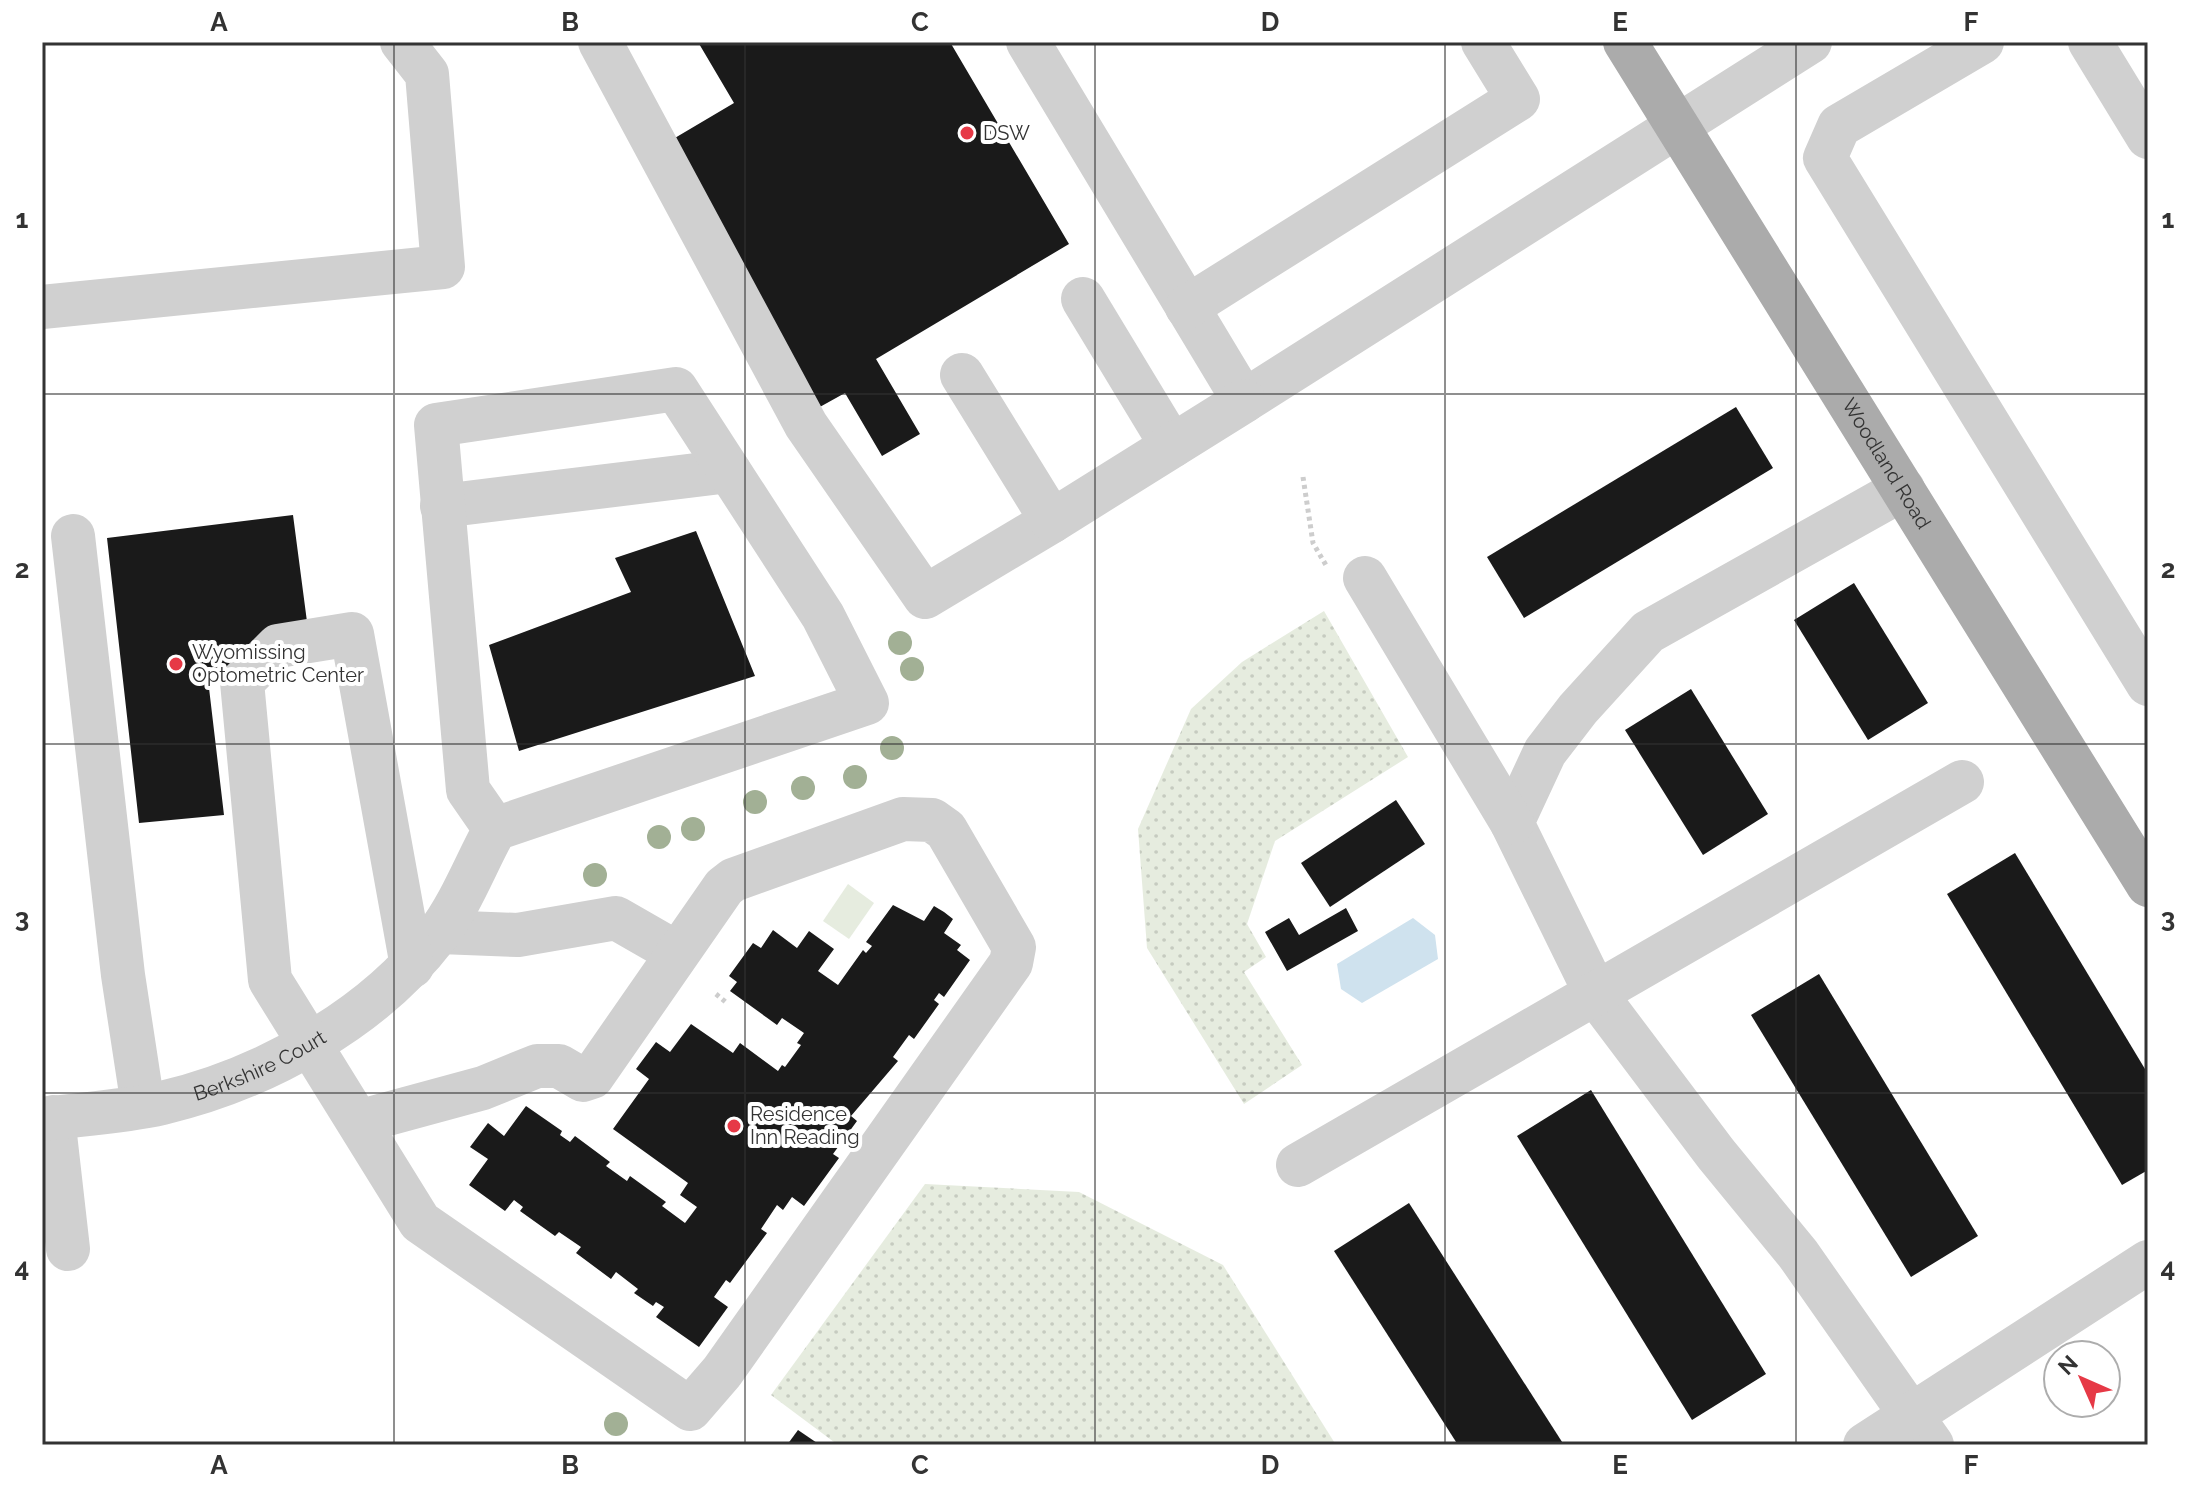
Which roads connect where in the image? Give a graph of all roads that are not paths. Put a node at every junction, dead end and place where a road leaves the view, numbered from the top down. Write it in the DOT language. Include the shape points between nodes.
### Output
graph roads {
  1 [pos="402,42"];
  2 [pos="600,42"];
  3 [pos="1028,42"];
  4 [pos="1483,42"];
  5 [pos="1625,42"];
  6 [pos="1810,42"];
  7 [pos="1982,42"];
  8 [pos="2090,42"];
  9 [pos="1679,127"];
  10 [pos="2148,137"];
  11 [pos="1083,299"];
  12 [pos="42,307"];
  13 [pos="1187,307"];
  14 [pos="962,375"];
  15 [pos="1244,401"];
  16 [pos="1172,446"];
  17 [pos="729,471"];
  18 [pos="1903,489"];
  19 [pos="442,506"];
  20 [pos="1052,521"];
  21 [pos="73,536"];
  22 [pos="1346,572"];
  23 [pos="2148,684"];
  24 [pos="1962,782"];
  25 [pos="1512,823"];
  26 [pos="495,829"];
  27 [pos="2148,885"];
  28 [pos="440,932"];
  29 [pos="677,953"];
  30 [pos="412,966"];
  31 [pos="1597,996"];
  32 [pos="308,1042"];
  33 [pos="143,1106"];
  34 [pos="48,1118"];
  35 [pos="358,1122"];
  36 [pos="1298,1165"];
  37 [pos="68,1249"];
  38 [pos="2148,1262"];
  39 [pos="1922,1430"];
  40 [pos="1865,1445"];
  1 -- 12 [label="street" via="427,74 443,267"];
  2 -- 20 [label="street" via="806,425 925,597"];
  3 -- 13 [label="street"];
  4 -- 13 [label="street" via="1518,99"];
  5 -- 9 [label="main road, Woodland Road"];
  6 -- 9 [label="street"];
  7 -- 23 [label="street" via="1839,126 1825,158"];
  8 -- 10 [label="street"];
  9 -- 15 [label="street"];
  9 -- 18 [label="main road, Woodland Road"];
  11 -- 16 [label="street"];
  13 -- 15 [label="street"];
  14 -- 20 [label="street"];
  15 -- 16 [label="street"];
  16 -- 20 [label="street"];
  17 -- 19 [label="street"];
  17 -- 19 [label="street" via="676,389 436,425"];
  17 -- 26 [label="street" via="823,616 867,703"];
  18 -- 25 [label="street" via="1648,632 1545,752"];
  18 -- 27 [label="main road, Woodland Road"];
  19 -- 26 [label="street" via="468,790"];
  21 -- 33 [label="street"];
  22 -- 25 [label="street"];
  24 -- 31 [label="street"];
  25 -- 31 [label="street"];
  26 -- 28 [label="street, Berkshire Court"];
  28 -- 29 [label="street" via="518,935 616,918"];
  28 -- 30 [label="street, Berkshire Court"];
  29 -- 35 [label="street" via="592,1077 583,1080 559,1066 537,1066 483,1088"];
  29 -- 35 [label="street" via="733,880 919,817 946,830 1014,947 1011,963 714,1383 690,1409 429,1230"];
  30 -- 32 [label="street, Berkshire Court" via="364,1008"];
  30 -- 32 [label="street" via="352,634 278,646 242,682 270,980"];
  31 -- 36 [label="street"];
  31 -- 39 [label="street" via="1798,1254"];
  32 -- 33 [label="street, Berkshire Court" via="210,1090"];
  32 -- 35 [label="street"];
  33 -- 34 [label="street, Berkshire Court"];
  34 -- 37 [label="street"];
  38 -- 39 [label="street"];
  39 -- 40 [label="street"];
}
